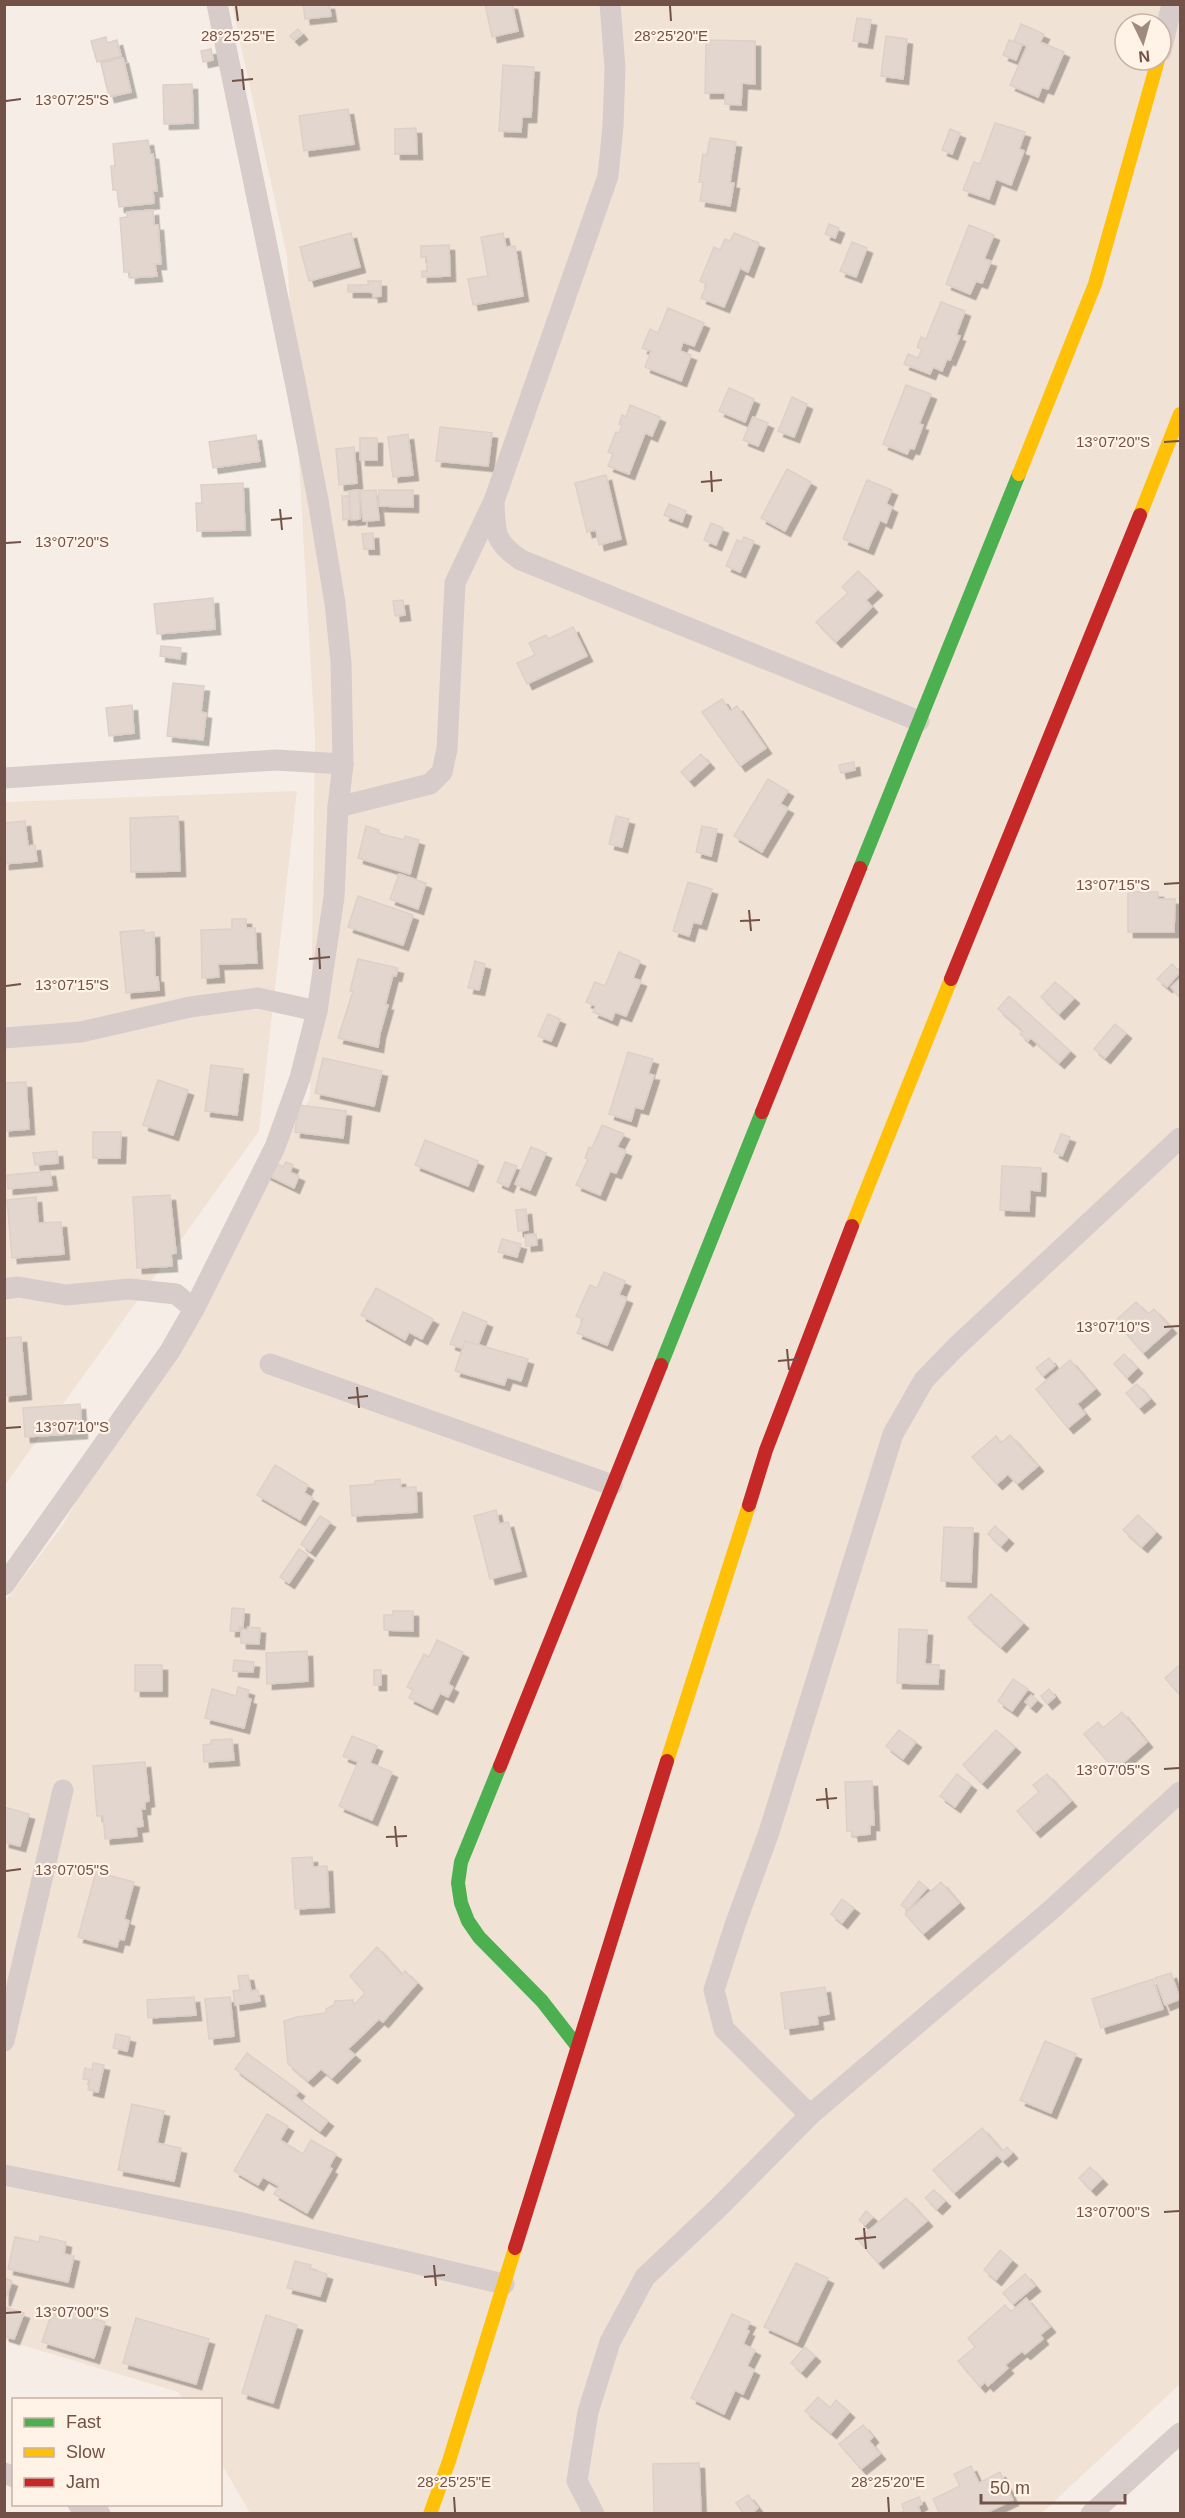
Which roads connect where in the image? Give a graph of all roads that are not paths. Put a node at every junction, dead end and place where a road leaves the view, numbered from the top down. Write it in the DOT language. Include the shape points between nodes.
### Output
graph roads {
  1 [pos="217,4"];
  2 [pos="610,4"];
  3 [pos="1155,72"];
  4 [pos="1180,414"];
  5 [pos="494,501"];
  6 [pos="919,721"];
  7 [pos="343,765"];
  8 [pos="4,778"];
  9 [pos="338,807"];
  10 [pos="317,1011"];
  11 [pos="4,1038"];
  12 [pos="1180,1138"];
  13 [pos="4,1289"];
  14 [pos="194,1309"];
  15 [pos="270,1364"];
  16 [pos="612,1485"];
  17 [pos="4,1585"];
  18 [pos="63,1790"];
  19 [pos="1180,1792"];
  20 [pos="4,2041"];
  21 [pos="577,2046"];
  22 [pos="810,2115"];
  23 [pos="4,2175"];
  24 [pos="504,2284"];
  25 [pos="1180,2433"];
  26 [pos="80,2506"];
  27 [pos="100,2514"];
  28 [pos="430,2514"];
  29 [pos="594,2514"];
  30 [pos="1091,2514"];
  1 -- 7 [label="street" via="318,500 341,662"];
  2 -- 5 [label="street" via="615,68 608,176"];
  3 -- 6 [label="main road" via="1095,284"];
  4 -- 21 [label="main road" via="876,1164 766,1450"];
  5 -- 6 [label="street" via="498,538 504,548 521,560"];
  5 -- 9 [label="street" via="455,583 447,749 442,772 430,784"];
  6 -- 16 [label="main road"];
  7 -- 8 [label="street" via="276,760"];
  7 -- 9 [label="street"];
  9 -- 10 [label="street" via="334,897"];
  10 -- 11 [label="street" via="258,998 190,1007 81,1032"];
  10 -- 14 [label="street" via="300,1078 275,1147"];
  12 -- 22 [label="street" via="955,1348 924,1380 893,1434 770,1832 714,1990 724,2030"];
  13 -- 14 [label="street" via="18,1287 66,1295 129,1288 176,1294"];
  14 -- 17 [label="street" via="170,1351"];
  15 -- 16 [label="street"];
  16 -- 21 [label="main road" via="457,1879 461,1903 478,1938 537,1996"];
  18 -- 20 [label="street"];
  19 -- 22 [label="street" via="1052,1910"];
  21 -- 24 [label="main road"];
  22 -- 29 [label="street" via="645,2277 615,2332 588,2412 577,2481"];
  23 -- 24 [label="street" via="238,2222"];
  24 -- 28 [label="main road"];
  25 -- 30 [label="street"];
  26 -- 27 [label="street"];
}
